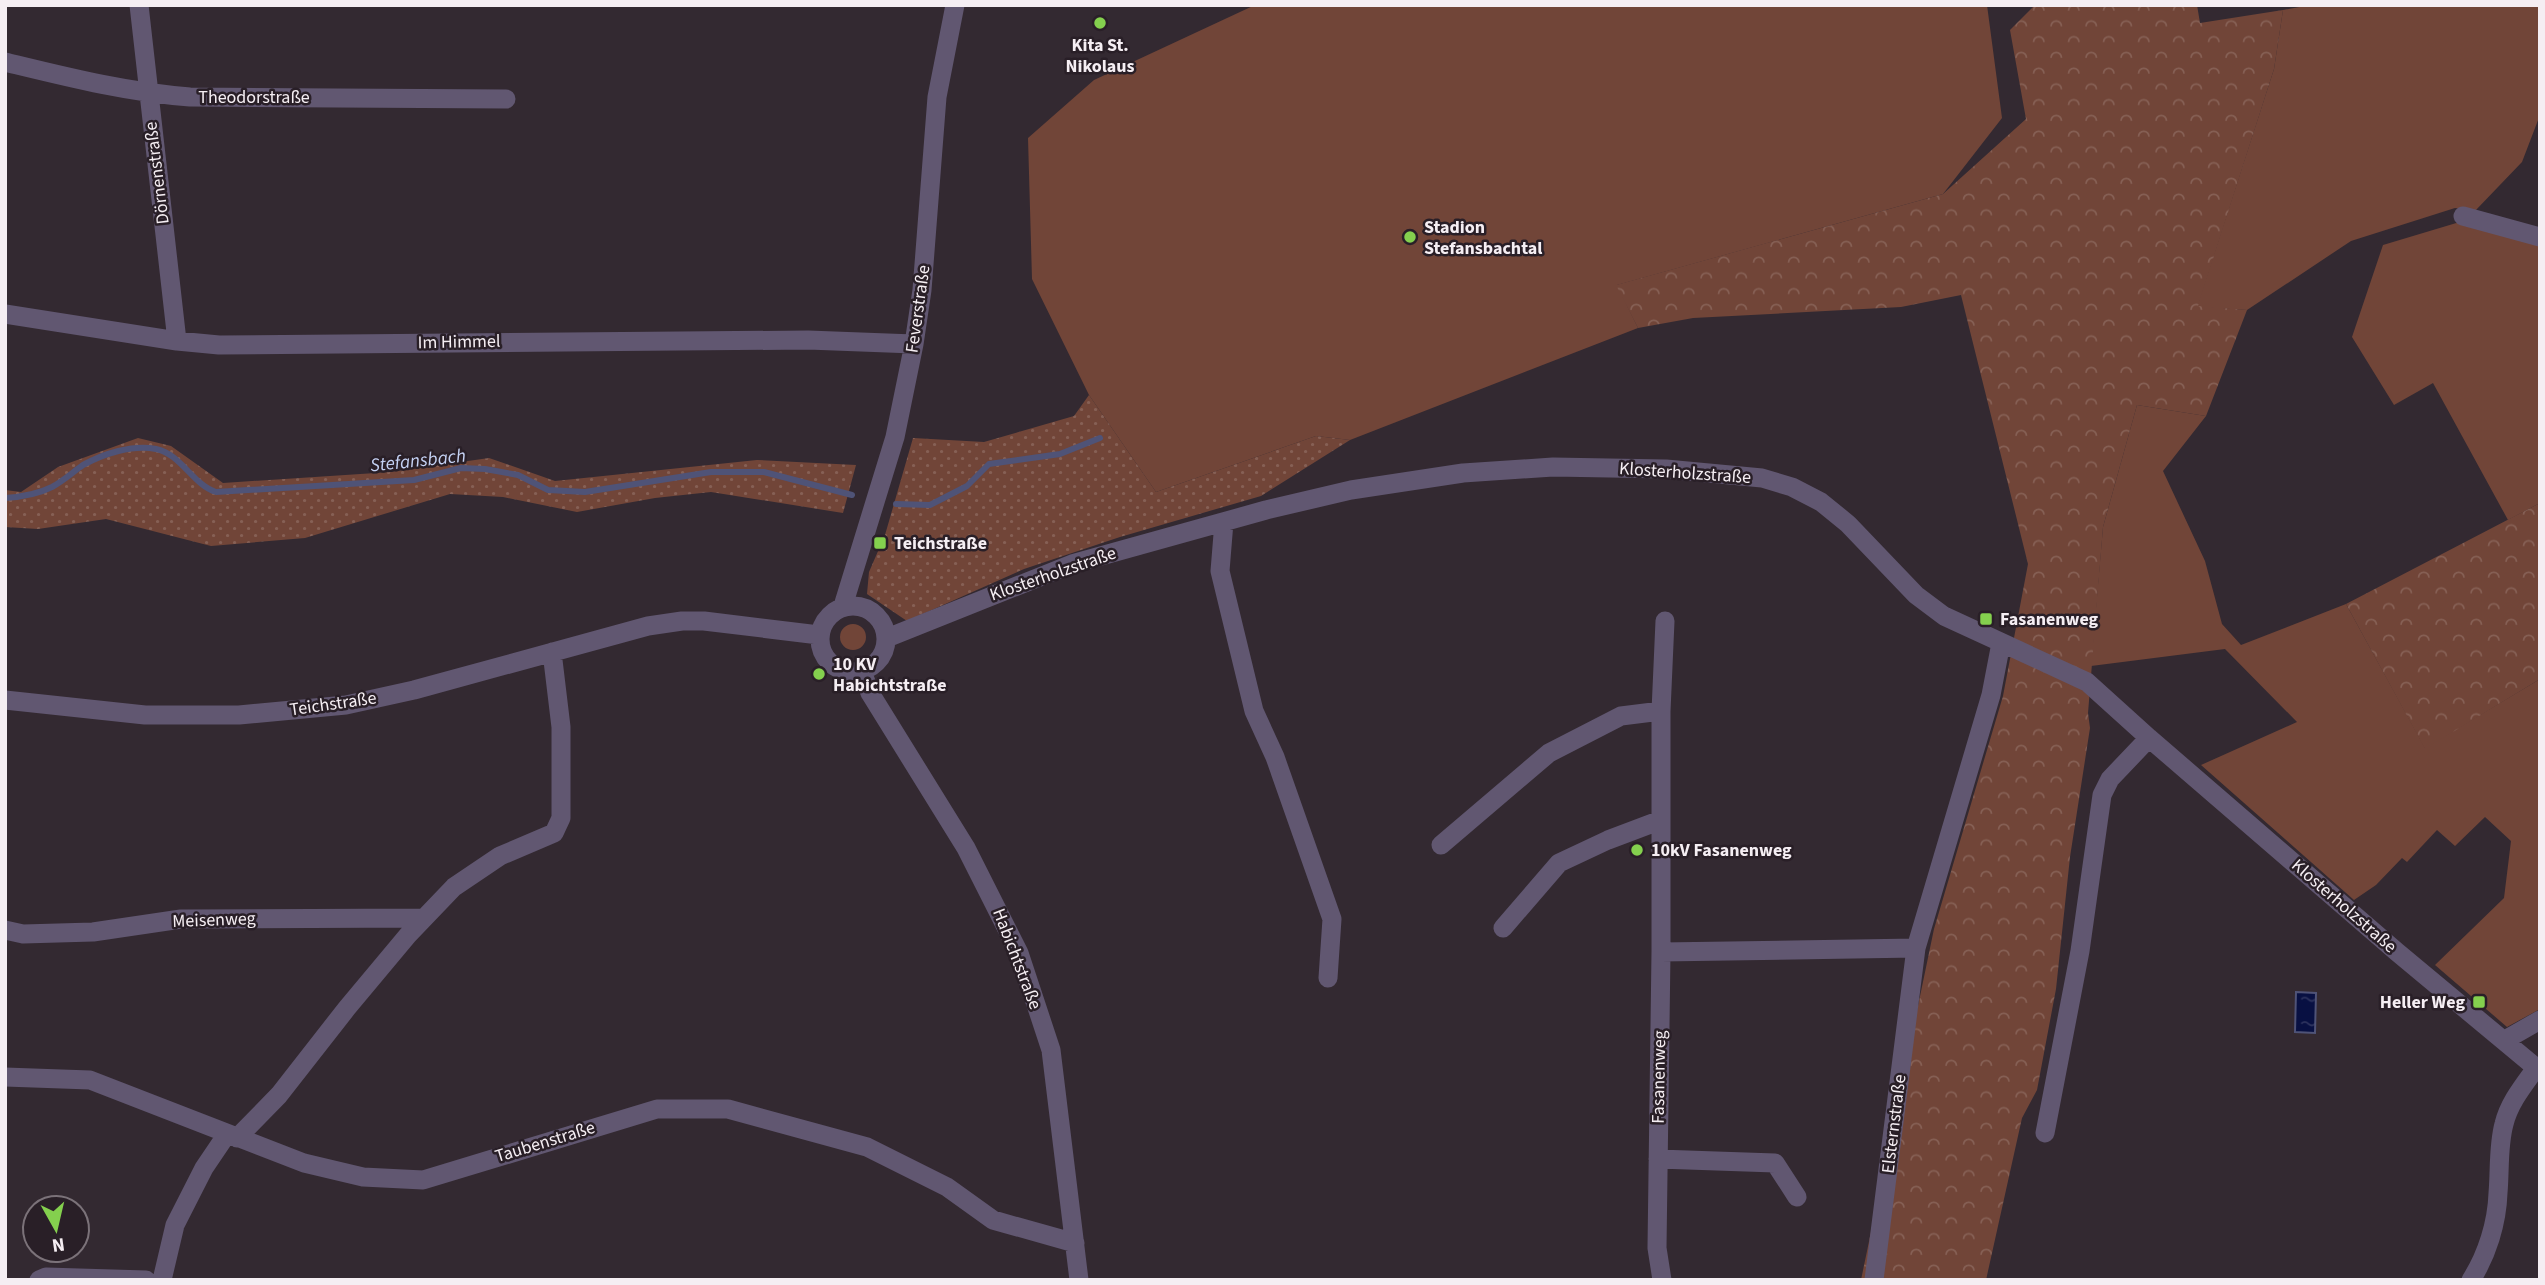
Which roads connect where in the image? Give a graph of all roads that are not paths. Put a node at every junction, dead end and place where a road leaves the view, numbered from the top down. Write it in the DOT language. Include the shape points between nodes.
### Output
graph roads {
  1 [pos="139,5"];
  2 [pos="955,5"];
  3 [pos="5,62"];
  4 [pos="148,94"];
  5 [pos="506,99"];
  6 [pos="2463,216"];
  7 [pos="2540,237"];
  8 [pos="5,314"];
  9 [pos="177,341"];
  10 [pos="914,344"];
  11 [pos="1224,522"];
  12 [pos="843,606"];
  13 [pos="1665,621"];
  14 [pos="819,635"];
  15 [pos="887,638"];
  16 [pos="2001,643"];
  17 [pos="552,652"];
  18 [pos="862,671"];
  19 [pos="5,700"];
  20 [pos="1661,711"];
  21 [pos="2149,738"];
  22 [pos="1661,820"];
  23 [pos="1441,845"];
  24 [pos="424,918"];
  25 [pos="1503,928"];
  26 [pos="5,930"];
  27 [pos="1916,948"];
  28 [pos="1661,952"];
  29 [pos="1328,978"];
  30 [pos="2540,1020"];
  31 [pos="2505,1040"];
  32 [pos="2538,1070"];
  33 [pos="5,1077"];
  34 [pos="2045,1133"];
  35 [pos="232,1136"];
  36 [pos="1658,1159"];
  37 [pos="1797,1197"];
  38 [pos="1075,1243"];
  39 [pos="39,1280"];
  40 [pos="146,1280"];
  41 [pos="162,1280"];
  42 [pos="1079,1280"];
  43 [pos="1662,1280"];
  44 [pos="1874,1280"];
  45 [pos="2471,1280"];
  1 -- 4 [label="street, Dörnenstraße"];
  2 -- 10 [label="street, Feverstraße" via="937,97"];
  3 -- 4 [label="street, Theodorstraße"];
  4 -- 5 [label="street, Theodorstraße"];
  4 -- 9 [label="street, Dörnenstraße"];
  6 -- 7 [label="street"];
  8 -- 9 [label="street, Im Himmel"];
  9 -- 10 [label="street, Im Himmel" via="219,345 808,340"];
  10 -- 12 [label="street, Feverstraße" via="895,437"];
  11 -- 15 [label="street, Klosterholzstraße" via="1072,564"];
  11 -- 16 [label="street, Klosterholzstraße" via="1351,490 1462,473 1566,467 1762,478 1821,502 1927,603"];
  11 -- 29 [label="street" via="1220,571 1254,711 1275,757 1332,919"];
  12 -- 14 [label="street" via="831,612"];
  12 -- 15 [label="street" via="856,605 877,615"];
  13 -- 20 [label="street, Fasanenweg"];
  14 -- 17 [label="street, Teichstraße" via="682,621"];
  14 -- 18 [label="street" via="824,657 832,666"];
  15 -- 18 [label="street" via="878,660"];
  16 -- 21 [label="street, Klosterholzstraße" via="2087,682"];
  16 -- 27 [label="street" via="1991,695"];
  17 -- 19 [label="street, Teichstraße" via="346,705 239,715 145,715"];
  17 -- 24 [label="street" via="561,727 561,818 554,832 500,856 454,887"];
  18 -- 38 [label="street, Habichtstraße" via="870,693 966,848 1019,953 1051,1050"];
  20 -- 22 [label="street, Fasanenweg"];
  20 -- 23 [label="street" via="1621,716 1549,753"];
  21 -- 31 [label="street, Klosterholzstraße"];
  21 -- 34 [label="street" via="2110,779 2102,795 2080,950"];
  22 -- 25 [label="street" via="1559,863"];
  22 -- 28 [label="street, Fasanenweg"];
  24 -- 26 [label="street, Meisenweg" via="181,919 93,932 23,934"];
  24 -- 35 [label="street" via="279,1095"];
  27 -- 28 [label="street"];
  27 -- 44 [label="street, Elsternstraße"];
  28 -- 36 [label="street, Fasanenweg"];
  30 -- 31 [label="street"];
  31 -- 32 [label="street, Klosterholzstraße"];
  32 -- 45 [label="street" via="2511,1104 2504,1121 2496,1217"];
  33 -- 35 [label="street, Taubenstraße" via="90,1080"];
  35 -- 38 [label="street, Taubenstraße" via="304,1163 363,1177 423,1180 657,1109 728,1109 867,1147 947,1187 993,1220"];
  35 -- 41 [label="street" via="204,1168 175,1225"];
  36 -- 37 [label="street" via="1775,1163"];
  36 -- 43 [label="street, Fasanenweg" via="1657,1248"];
  38 -- 42 [label="street, Habichtstraße"];
  39 -- 40 [label="street"];
}
